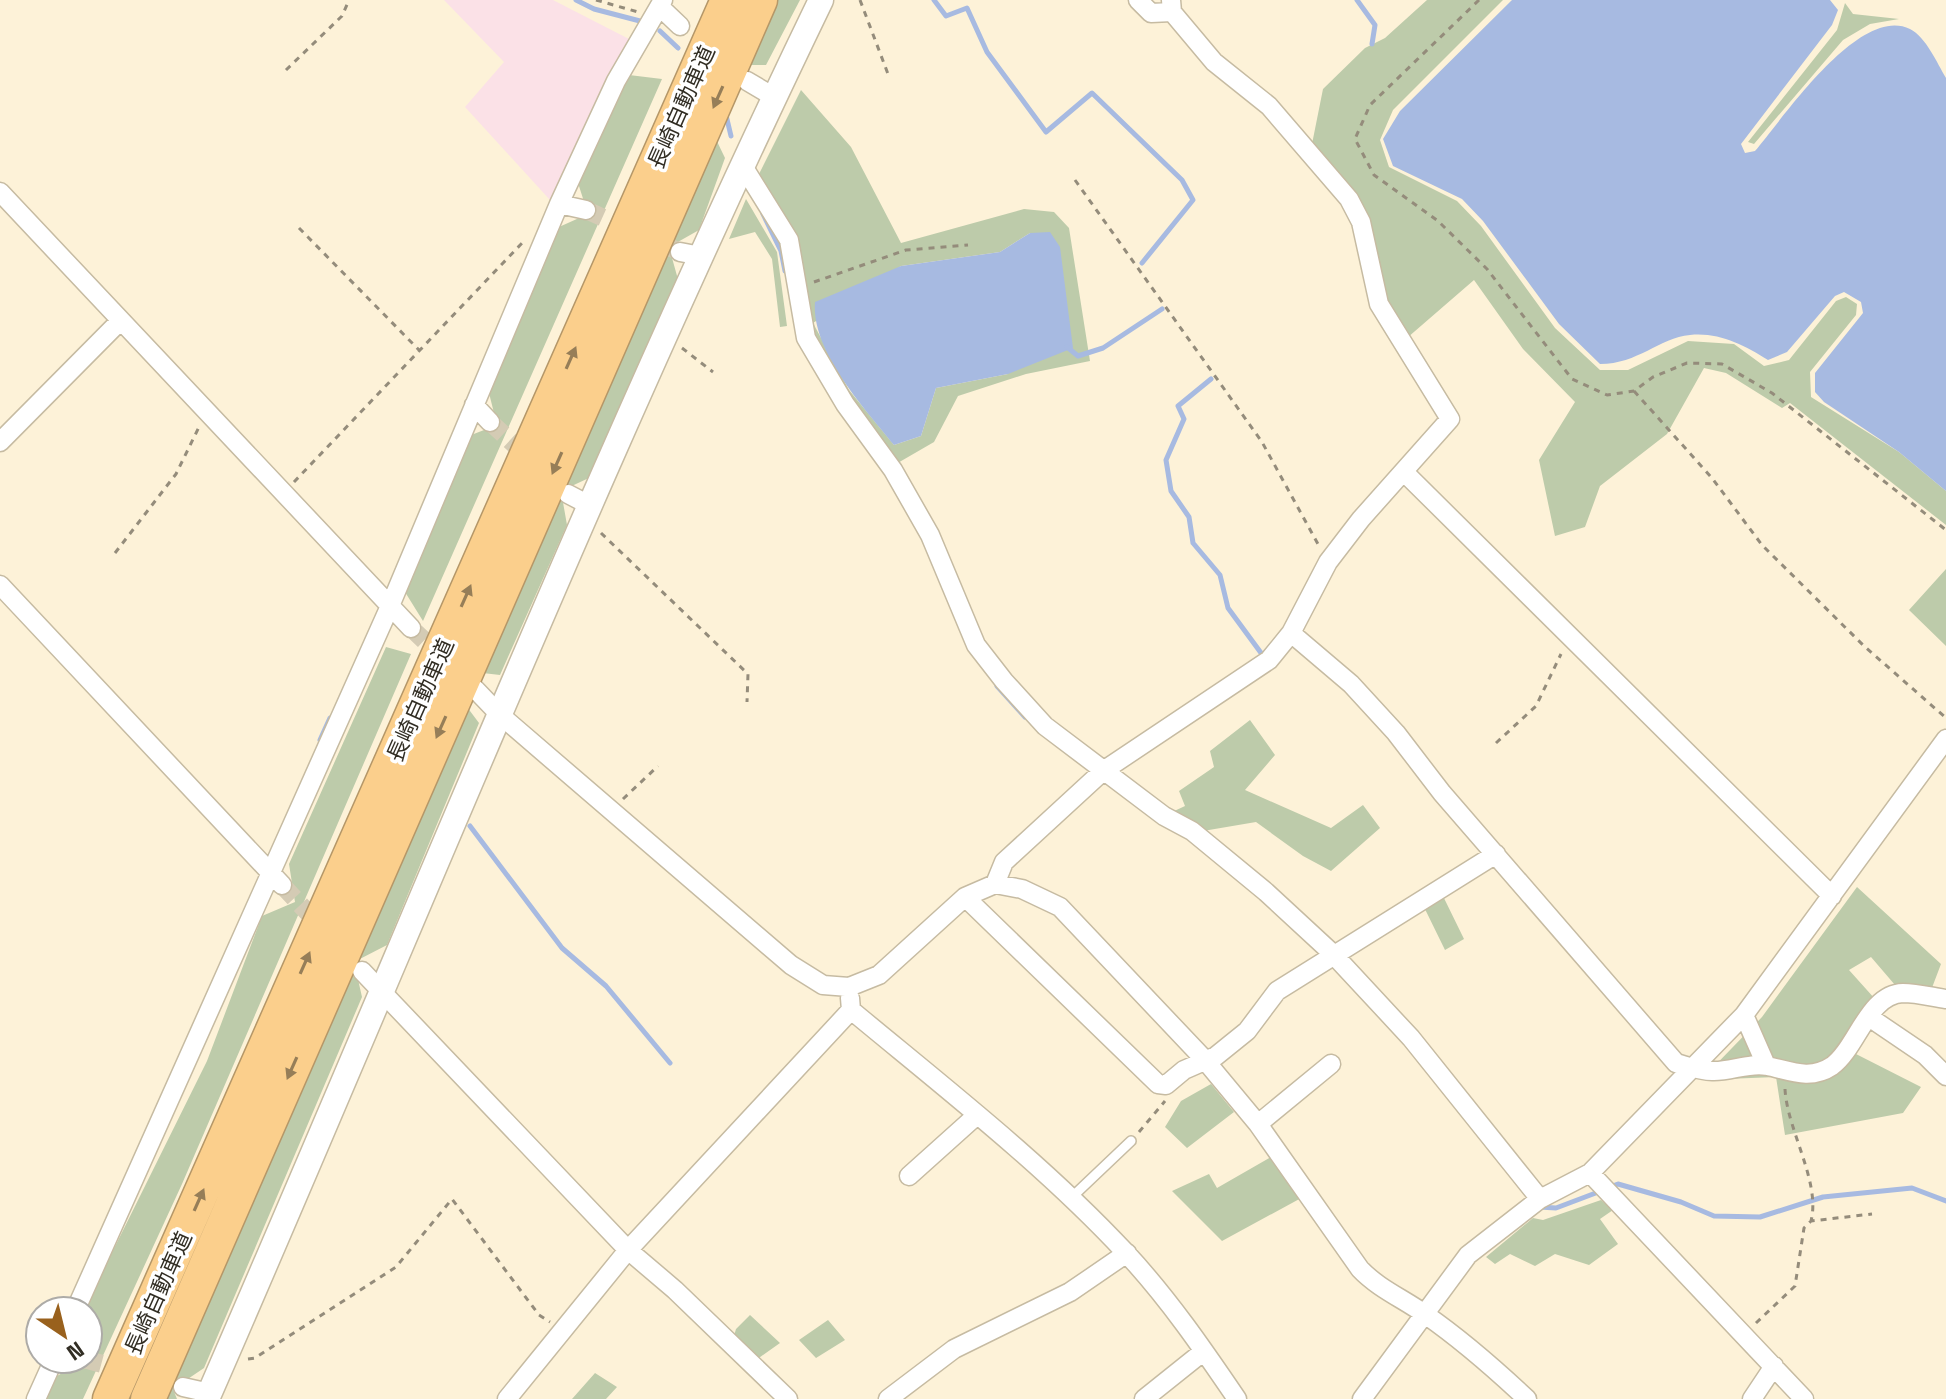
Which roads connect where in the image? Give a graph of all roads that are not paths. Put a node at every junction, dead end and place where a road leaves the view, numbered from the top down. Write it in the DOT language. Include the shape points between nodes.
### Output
graph roads {
  1 [pos="728,0"];
  2 [pos="760,0"];
  3 [pos="821,0"];
  4 [pos="1138,0"];
  5 [pos="1172,6"];
  6 [pos="659,8"];
  7 [pos="680,26"];
  8 [pos="747,81"];
  9 [pos="774,97"];
  10 [pos="743,166"];
  11 [pos="0,192"];
  12 [pos="559,204"];
  13 [pos="586,210"];
  14 [pos="120,321"];
  15 [pos="474,405"];
  16 [pos="490,422"];
  17 [pos="0,442"];
  18 [pos="1404,472"];
  19 [pos="568,494"];
  20 [pos="588,512"];
  21 [pos="0,585"];
  22 [pos="390,606"];
  23 [pos="411,628"];
  24 [pos="1291,633"];
  25 [pos="475,689"];
  26 [pos="499,714"];
  27 [pos="1946,739"];
  28 [pos="1097,777"];
  29 [pos="1496,854"];
  30 [pos="269,871"];
  31 [pos="995,884"];
  32 [pos="282,885"];
  33 [pos="1832,896"];
  34 [pos="965,897"];
  35 [pos="1325,958"];
  36 [pos="362,971"];
  37 [pos="849,987"];
  38 [pos="383,991"];
  39 [pos="1946,999"];
  40 [pos="851,1010"];
  41 [pos="1744,1015"];
  42 [pos="1869,1017"];
  43 [pos="1204,1059"];
  44 [pos="1331,1064"];
  45 [pos="1766,1065"];
  46 [pos="1692,1067"];
  47 [pos="1946,1076"];
  48 [pos="977,1115"];
  49 [pos="1258,1124"];
  50 [pos="1131,1141"];
  51 [pos="909,1176"];
  52 [pos="1594,1177"];
  53 [pos="1071,1198"];
  54 [pos="1540,1199"];
  55 [pos="628,1250"];
  56 [pos="1127,1253"];
  57 [pos="82,1295"];
  58 [pos="1425,1314"];
  59 [pos="1204,1351"];
  60 [pos="1774,1366"];
  61 [pos="47,1375"];
  62 [pos="183,1387"];
  63 [pos="209,1396"];
  64 [pos="509,1398"];
  65 [pos="36,1399"];
  66 [pos="110,1399"];
  67 [pos="148,1399"];
  68 [pos="788,1399"];
  69 [pos="888,1399"];
  70 [pos="1144,1399"];
  71 [pos="1237,1399"];
  72 [pos="1362,1399"];
  73 [pos="1527,1399"];
  74 [pos="1752,1399"];
  75 [pos="1804,1399"];
  66 -- 1 [label="highway, 長崎自動車道, one-way"];
  2 -- 67 [label="highway, 長崎自動車道, one-way"];
  3 -- 9 [label="street"];
  4 -- 5 [label="street" via="1151,13"];
  5 -- 18 [label="street" via="1214,62 1269,106 1349,199 1361,222 1379,304 1450,419"];
  6 -- 7 [label="street"];
  6 -- 12 [label="street" via="616,81"];
  8 -- 9 [label="street"];
  9 -- 10 [label="street"];
  10 -- 20 [label="street" via="690,254 666,336"];
  10 -- 28 [label="street" via="789,240 806,338 930,535 976,645"];
  11 -- 14 [label="street"];
  12 -- 13 [label="street"];
  12 -- 15 [label="street"];
  14 -- 17 [label="street"];
  14 -- 22 [label="street"];
  15 -- 16 [label="street"];
  15 -- 22 [label="street"];
  18 -- 24 [label="street" via="1328,562"];
  18 -- 33 [label="street"];
  19 -- 20 [label="street"];
  20 -- 26 [label="street"];
  21 -- 30 [label="street"];
  22 -- 23 [label="street"];
  22 -- 30 [label="street"];
  24 -- 28 [label="street" via="1269,660"];
  24 -- 29 [label="street" via="1351,684"];
  25 -- 26 [label="street"];
  26 -- 37 [label="street" via="791,965 823,985"];
  26 -- 38 [label="street"];
  27 -- 33 [label="street"];
  28 -- 31 [label="street" via="1004,862"];
  28 -- 35 [label="street" via="1192,831 1266,892"];
  29 -- 35 [label="street"];
  29 -- 46 [label="street" via="1676,1063"];
  30 -- 32 [label="street"];
  30 -- 57 [label="street"];
  31 -- 34 [label="street"];
  31 -- 43 [label="street" via="1022,889 1060,907"];
  33 -- 41 [label="street"];
  34 -- 37 [label="street" via="879,975"];
  34 -- 43 [label="street" via="1158,1084 1166,1085"];
  35 -- 43 [label="street" via="1277,991 1247,1031 1216,1056"];
  35 -- 54 [label="street" via="1411,1038"];
  36 -- 38 [label="street"];
  37 -- 40 [label="street"];
  38 -- 55 [label="street"];
  38 -- 63 [label="street"];
  39 -- 42 [label="street" via="1901,993 1886,999"];
  40 -- 48 [label="street"];
  40 -- 55 [label="street"];
  41 -- 45 [label="street"];
  41 -- 46 [label="street"];
  42 -- 45 [label="street" via="1830,1067 1785,1073"];
  42 -- 47 [label="street"];
  43 -- 49 [label="street"];
  44 -- 49 [label="street"];
  45 -- 46 [label="street" via="1712,1071"];
  46 -- 52 [label="street"];
  48 -- 51 [label="street"];
  48 -- 53 [label="street"];
  49 -- 58 [label="street" via="1360,1269"];
  50 -- 53 [label="lane"];
  52 -- 54 [label="street"];
  52 -- 60 [label="street"];
  53 -- 56 [label="street"];
  54 -- 58 [label="street" via="1468,1255"];
  55 -- 64 [label="street"];
  55 -- 68 [label="street"];
  56 -- 59 [label="street"];
  56 -- 69 [label="street" via="1070,1292 954,1349"];
  58 -- 72 [label="street"];
  58 -- 73 [label="street"];
  59 -- 70 [label="street"];
  59 -- 71 [label="street"];
  60 -- 74 [label="street"];
  60 -- 75 [label="street"];
  61 -- 65 [label="street"];
  62 -- 63 [label="street"];
}
